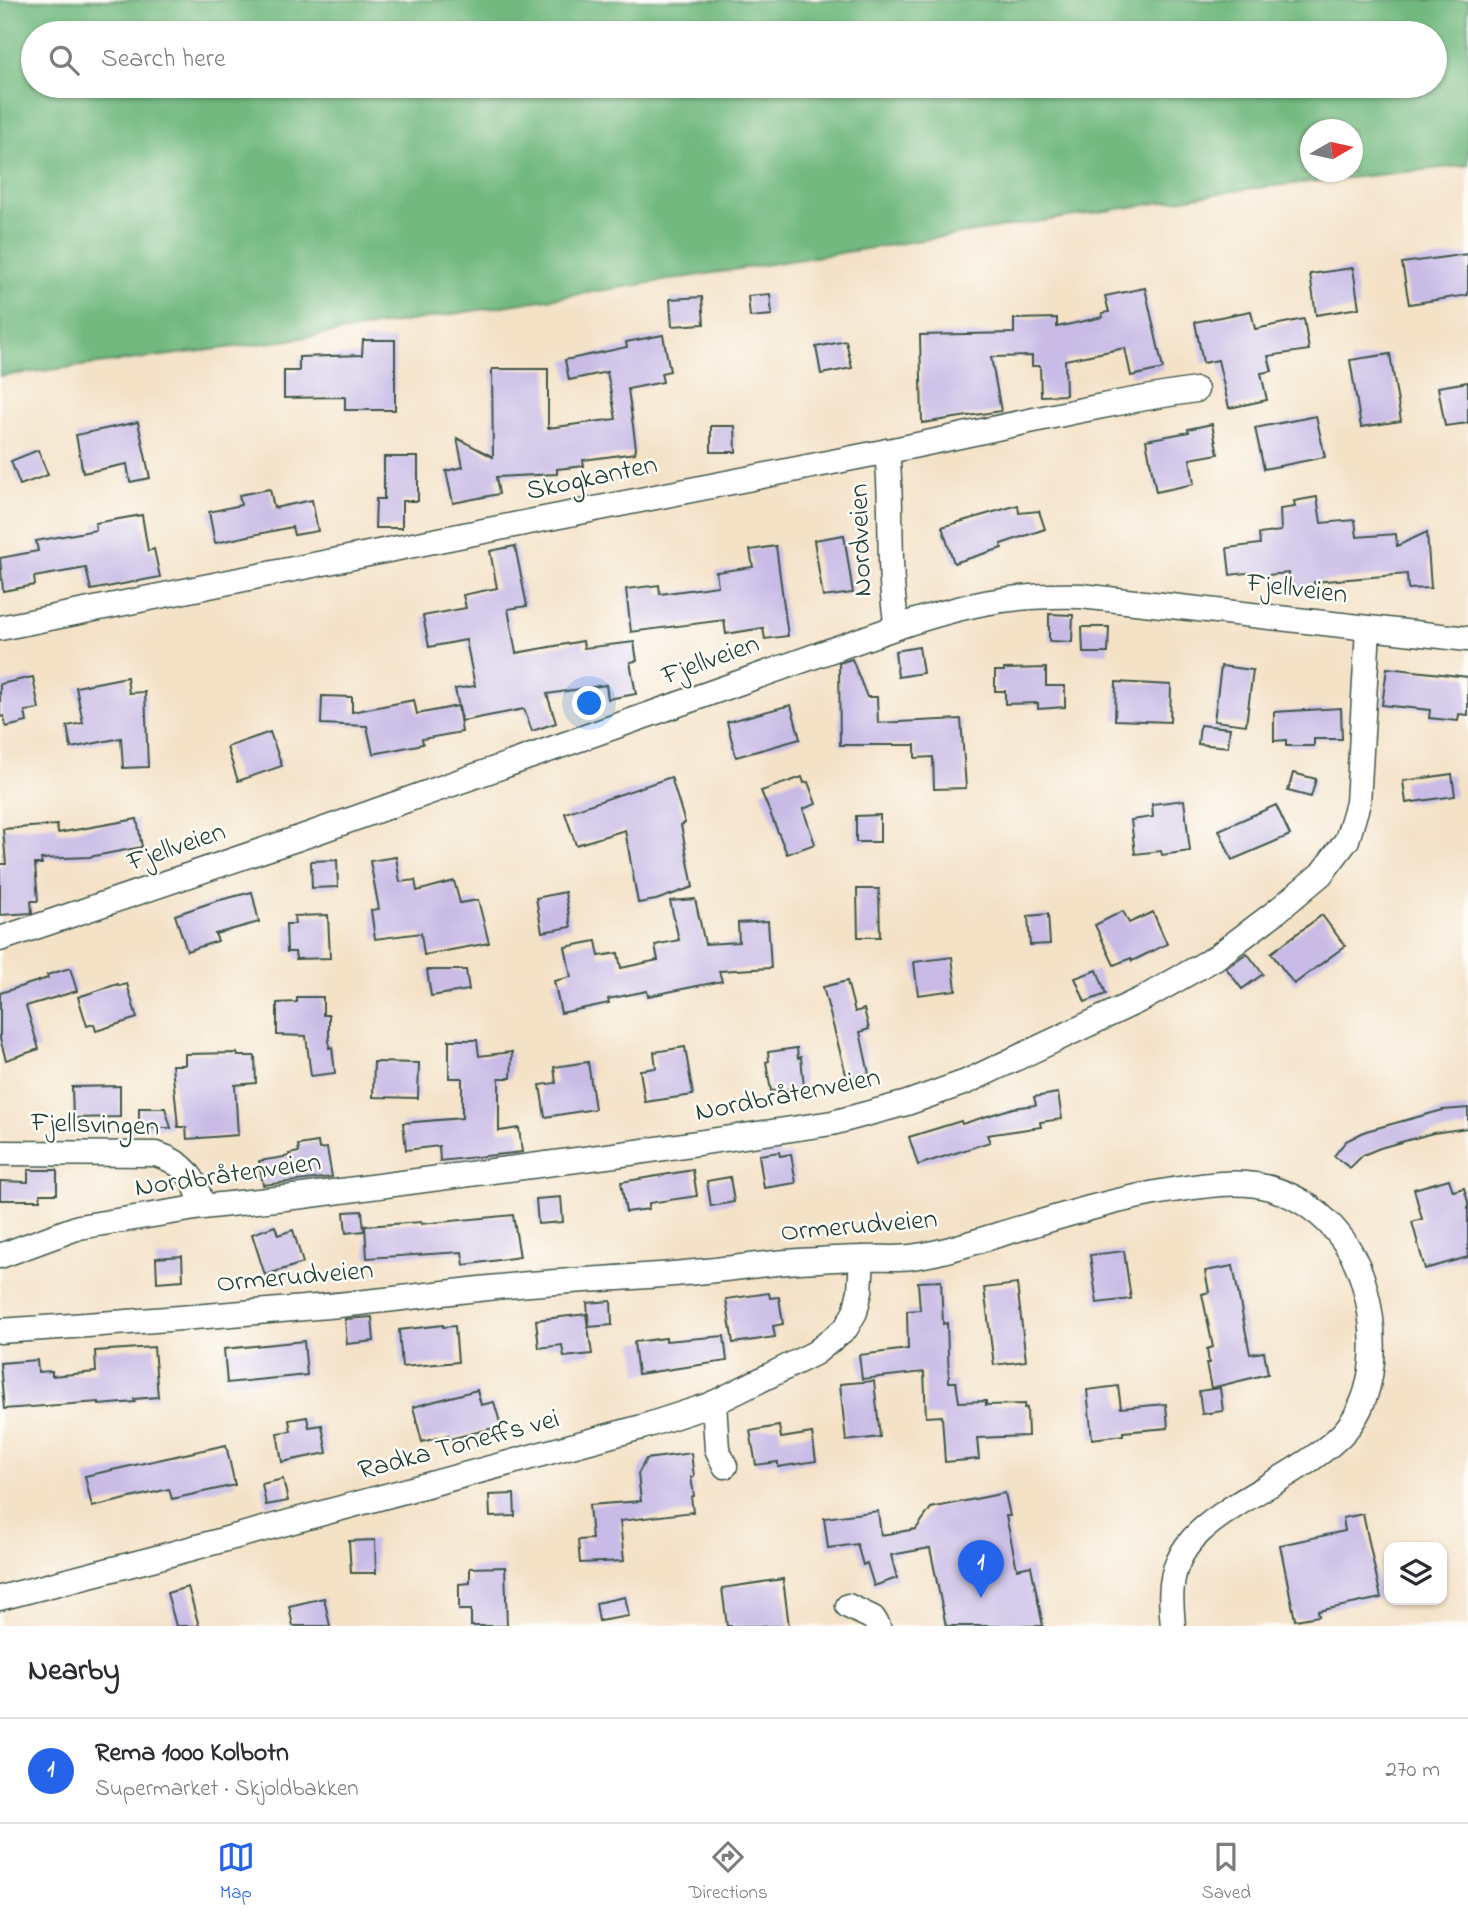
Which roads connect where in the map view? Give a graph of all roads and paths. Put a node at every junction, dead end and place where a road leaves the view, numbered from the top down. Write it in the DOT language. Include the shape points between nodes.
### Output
graph roads {
  1 [pos="1196,390"];
  2 [pos="887,451"];
  3 [pos="897,627"];
  4 [pos="0,628"];
  5 [pos="1368,629"];
  6 [pos="1468,639"];
  7 [pos="0,939"];
  8 [pos="0,1153"];
  9 [pos="202,1207"];
  10 [pos="0,1256"];
  11 [pos="862,1258"];
  12 [pos="0,1331"];
  13 [pos="714,1403"];
  14 [pos="725,1466"];
  15 [pos="0,1598"];
  16 [pos="849,1606"];
  17 [pos="878,1626"];
  18 [pos="1173,1626"];
  1 -- 2 [label="street, Skogkanten"];
  2 -- 3 [label="street, Nordveien"];
  2 -- 4 [label="street, Skogkanten"];
  3 -- 5 [label="street, Fjellveien" via="988,601 1061,596"];
  3 -- 7 [label="street, Fjellveien"];
  5 -- 6 [label="street, Fjellveien"];
  5 -- 9 [label="street, Nordbråtenveien" via="1358,803 1347,840 1321,874 1278,911 1215,958 1144,998 966,1082 832,1123"];
  8 -- 9 [label="street, Fjellsvingen" via="156,1154 174,1160 190,1175"];
  9 -- 10 [label="street, Nordbråtenveien" via="79,1227"];
  11 -- 12 [label="street, Ormerudveien"];
  11 -- 13 [label="street, Radka Toneffs vei" via="860,1291 846,1328 815,1353"];
  11 -- 18 [label="street, Ormerudveien" via="934,1254 1119,1201 1189,1187 1234,1184 1289,1195 1338,1232 1366,1292 1372,1360 1363,1401 1344,1432 1324,1450 1210,1522 1193,1539 1174,1573"];
  13 -- 14 [label="street" via="717,1449"];
  13 -- 15 [label="street, Radka Toneffs vei" via="642,1427"];
  16 -- 17 [label="street" via="873,1618"];
}
